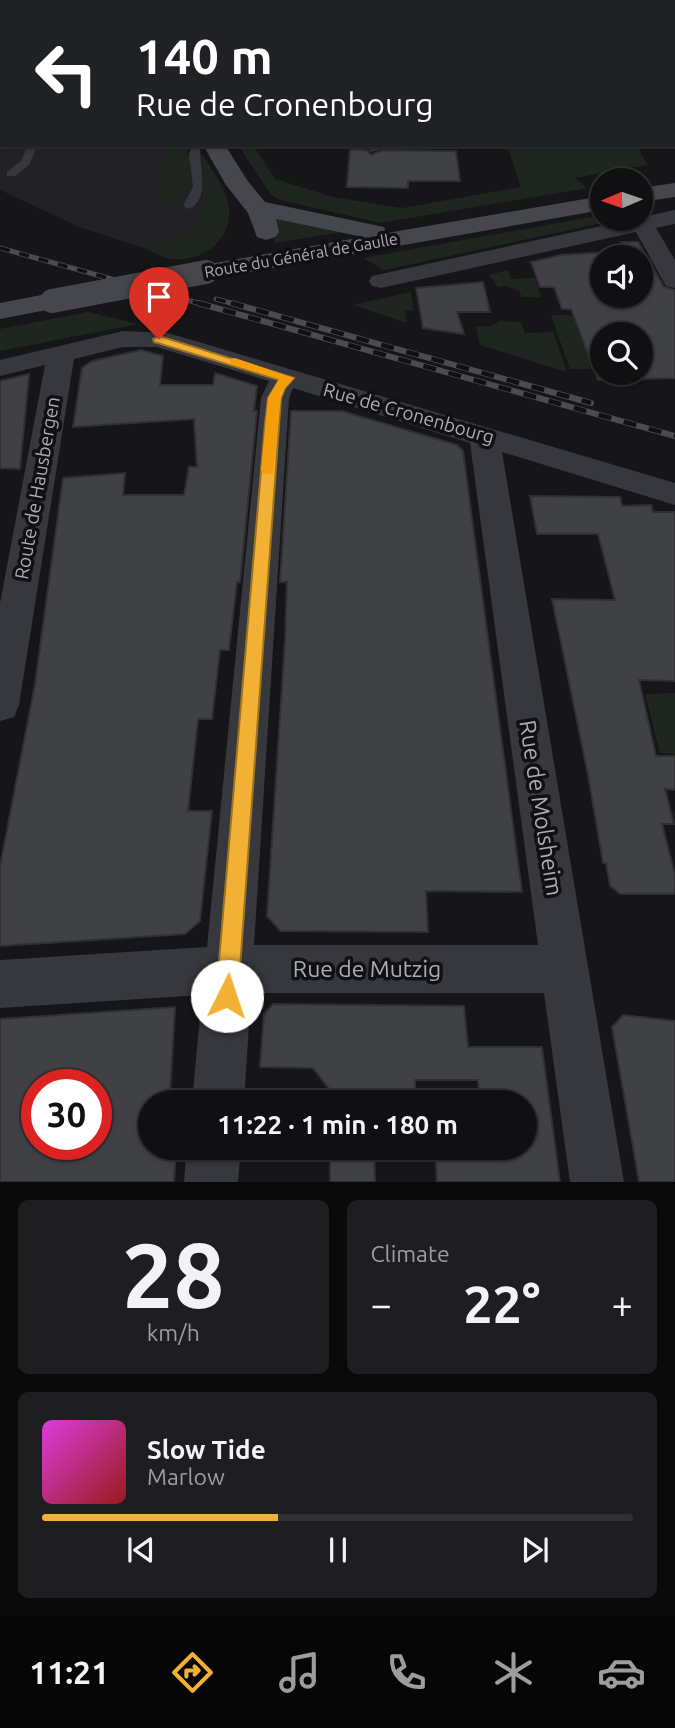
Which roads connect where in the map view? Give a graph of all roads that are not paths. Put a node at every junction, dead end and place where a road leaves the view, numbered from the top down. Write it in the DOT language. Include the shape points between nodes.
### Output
graph roads {
  1 [pos="32,147"];
  2 [pos="196,147"];
  3 [pos="215,147"];
  4 [pos="11,174"];
  5 [pos="239,188"];
  6 [pos="675,190"];
  7 [pos="653,193"];
  8 [pos="590,205"];
  9 [pos="189,206"];
  10 [pos="258,208"];
  11 [pos="675,217"];
  12 [pos="653,221"];
  13 [pos="606,231"];
  14 [pos="647,231"];
  15 [pos="419,234"];
  16 [pos="244,245"];
  17 [pos="381,281"];
  18 [pos="675,281"];
  19 [pos="0,311"];
  20 [pos="61,354"];
  21 [pos="0,369"];
  22 [pos="287,378"];
  23 [pos="484,435"];
  24 [pos="675,494"];
  25 [pos="0,705"];
  26 [pos="229,969"];
  27 [pos="566,969"];
  28 [pos="0,984"];
  29 [pos="219,1090"];
  30 [pos="213,1160"];
  31 [pos="211,1182"];
  32 [pos="597,1182"];
  1 -- 4 [label="lane" via="25,163"];
  2 -- 9 [label="lane" via="198,187"];
  3 -- 5 [label="main road"];
  5 -- 10 [label="main road"];
  5 -- 16 [label="main road"];
  6 -- 7 [label="main road"];
  8 -- 15 [label="main road, Route du Général de Gaulle"];
  10 -- 15 [label="main road" via="359,231"];
  10 -- 16 [label="main road" via="267,237 261,251"];
  11 -- 12 [label="street"];
  13 -- 17 [label="street"];
  14 -- 18 [label="street"];
  15 -- 16 [label="main road, Route du Général de Gaulle"];
  16 -- 19 [label="main road, Route du Général de Gaulle, bridge" via="206,272"];
  20 -- 21 [label="street"];
  20 -- 22 [label="street, Rue de Cronenbourg" via="122,339 159,339"];
  20 -- 25 [label="street, Route de Hausbergen"];
  22 -- 23 [label="street, Rue de Cronenbourg"];
  22 -- 26 [label="street" via="275,398 272,424"];
  23 -- 24 [label="street, Rue de Cronenbourg"];
  23 -- 27 [label="street, Rue de Molsheim"];
  26 -- 27 [label="street, Rue de Mutzig"];
  26 -- 28 [label="street, Rue de Mutzig"];
  26 -- 29 [label="street"];
  27 -- 32 [label="street, Rue de Molsheim"];
  30 -- 31 [label="street"];
}
